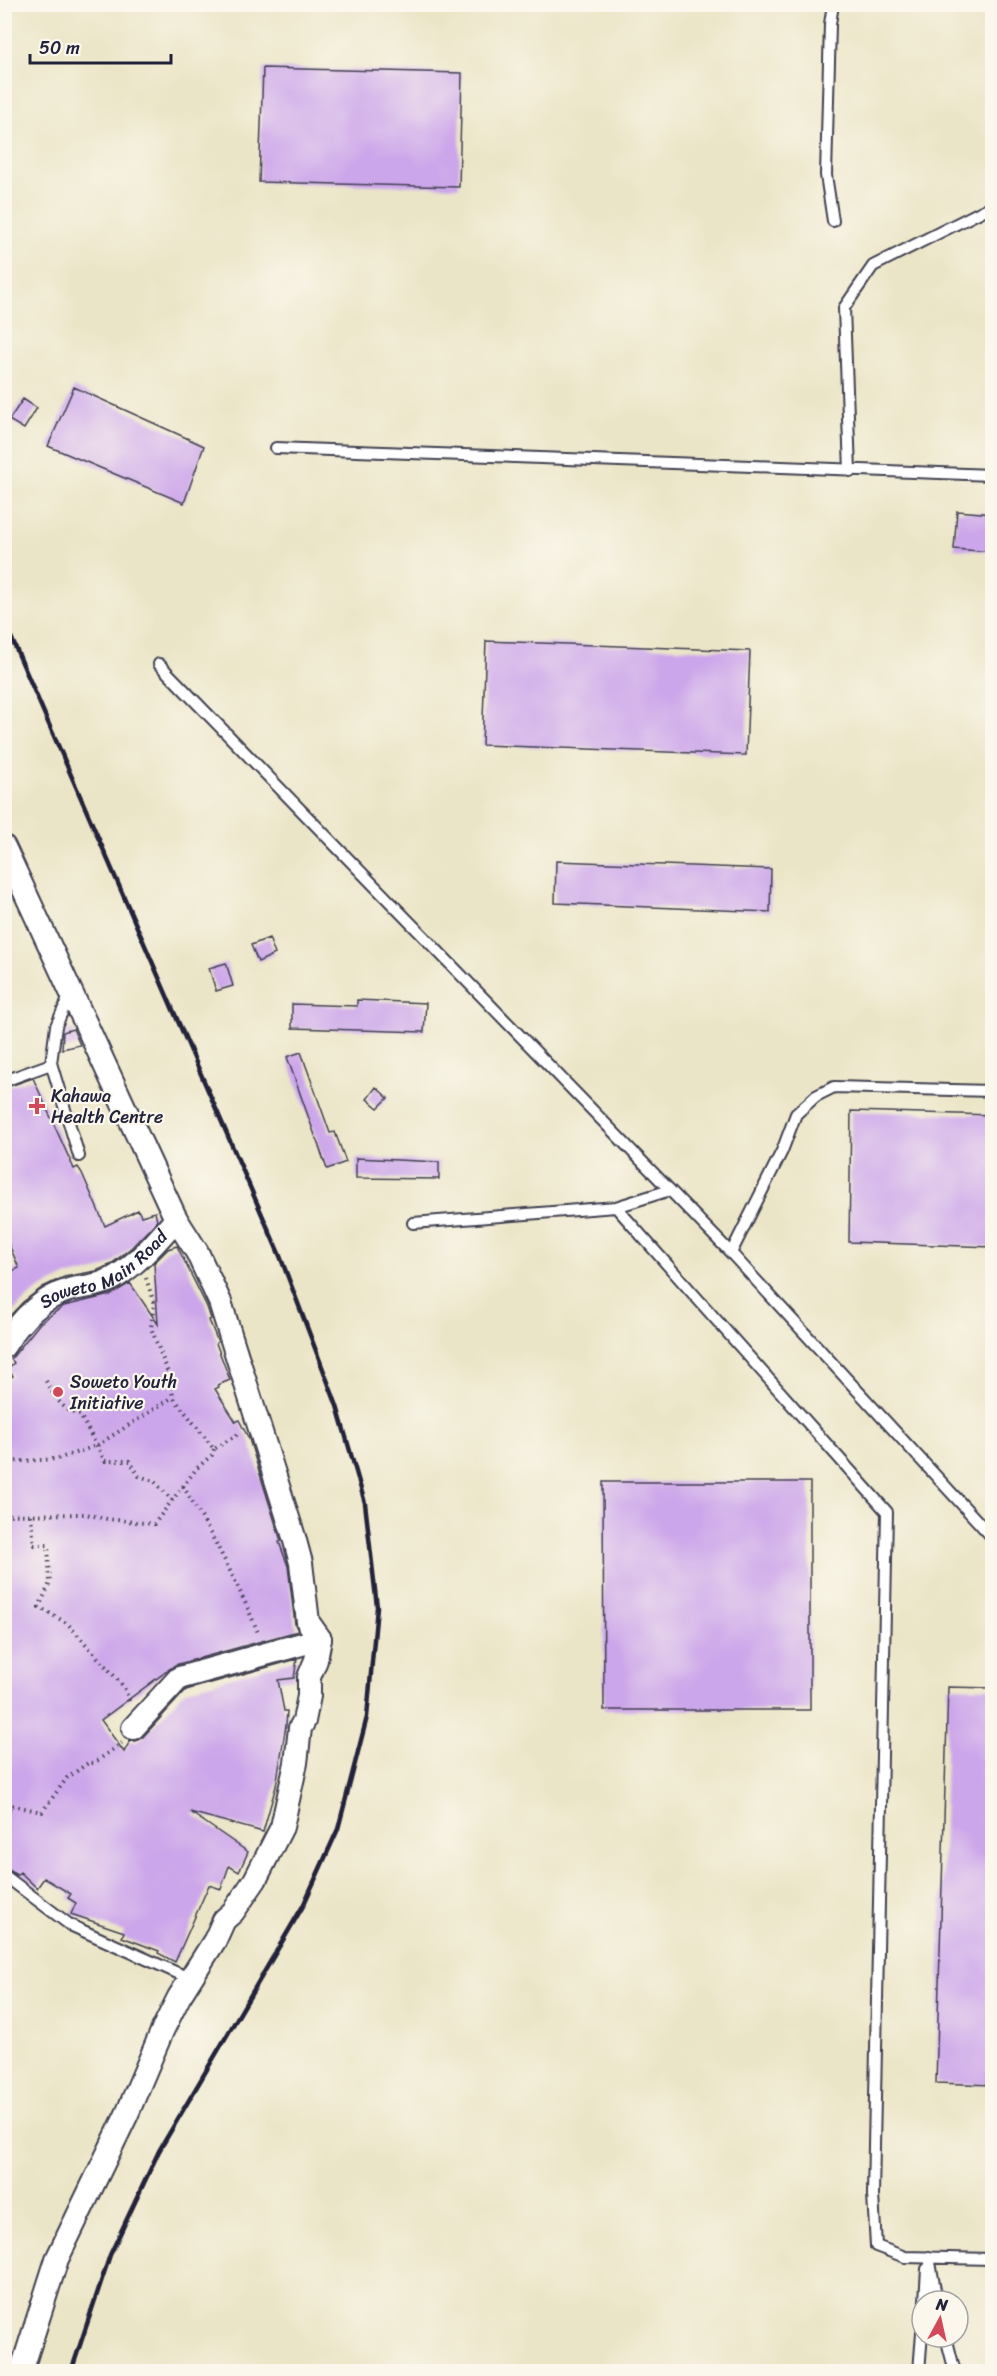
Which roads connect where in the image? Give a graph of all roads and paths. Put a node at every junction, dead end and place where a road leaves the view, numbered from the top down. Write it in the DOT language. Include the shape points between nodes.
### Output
graph roads {
  1 [pos="833,4"];
  2 [pos="993,206"];
  3 [pos="833,221"];
  4 [pos="276,448"];
  5 [pos="850,471"];
  6 [pos="993,475"];
  7 [pos="159,664"];
  8 [pos="4,847"];
  9 [pos="71,992"];
  10 [pos="51,1064"];
  11 [pos="4,1081"];
  12 [pos="993,1091"];
  13 [pos="79,1156"];
  14 [pos="670,1190"];
  15 [pos="616,1207"];
  16 [pos="176,1219"];
  17 [pos="413,1223"];
  18 [pos="731,1252"];
  19 [pos="139,1258"];
  20 [pos="4,1346"];
  21 [pos="46,1381"];
  22 [pos="173,1397"];
  23 [pos="258,1422"];
  24 [pos="96,1446"];
  25 [pos="214,1449"];
  26 [pos="4,1462"];
  27 [pos="183,1486"];
  28 [pos="172,1500"];
  29 [pos="4,1515"];
  30 [pos="31,1515"];
  31 [pos="993,1537"];
  32 [pos="320,1639"];
  33 [pos="267,1654"];
  34 [pos="136,1725"];
  35 [pos="4,1820"];
  36 [pos="4,1875"];
  37 [pos="191,1979"];
  38 [pos="928,2257"];
  39 [pos="993,2259"];
  40 [pos="926,2289"];
  41 [pos="935,2289"];
  42 [pos="921,2349"];
  43 [pos="949,2349"];
  44 [pos="21,2372"];
  45 [pos="919,2372"];
  46 [pos="955,2372"];
  1 -- 3 [label="lane" via="826,175"];
  2 -- 5 [label="lane" via="873,266 844,308"];
  4 -- 5 [label="lane"];
  5 -- 6 [label="lane"];
  7 -- 14 [label="lane"];
  8 -- 9 [label="street"];
  9 -- 10 [label="lane" via="56,1026"];
  9 -- 16 [label="street"];
  10 -- 11 [label="lane"];
  10 -- 13 [label="lane"];
  12 -- 18 [label="lane" via="834,1087 816,1096 796,1114"];
  14 -- 15 [label="lane"];
  14 -- 18 [label="lane"];
  15 -- 17 [label="lane"];
  15 -- 38 [label="lane" via="887,1512 873,2194 876,2246 905,2257"];
  16 -- 19 [label="street, Soweto Main Road"];
  16 -- 23 [label="street" via="197,1252 220,1302"];
  18 -- 31 [label="lane"];
  19 -- 20 [label="street, Soweto Main Road" via="117,1277 48,1299"];
  19 -- 22 [label="path" via="154,1303 151,1328"];
  21 -- 24 [label="path" via="70,1413 80,1415"];
  22 -- 24 [label="path"];
  22 -- 25 [label="path"];
  23 -- 25 [label="path"];
  23 -- 32 [label="street" via="299,1554 308,1622"];
  24 -- 26 [label="path" via="57,1459"];
  24 -- 28 [label="path" via="105,1461 130,1461 139,1476 153,1481"];
  25 -- 27 [label="path"];
  27 -- 28 [label="path"];
  27 -- 33 [label="path" via="208,1526"];
  28 -- 30 [label="path" via="154,1524 86,1514"];
  29 -- 30 [label="path"];
  30 -- 34 [label="path" via="34,1545 48,1545 50,1582 39,1607 68,1624 123,1688"];
  32 -- 33 [label="street"];
  32 -- 37 [label="street" via="309,1677 282,1827 255,1880 224,1920"];
  33 -- 34 [label="street" via="179,1678"];
  34 -- 35 [label="path" via="119,1746 67,1778 42,1812 11,1805"];
  36 -- 37 [label="lane" via="70,1925"];
  37 -- 44 [label="street" via="163,2029 57,2259"];
  38 -- 39 [label="lane"];
  38 -- 40 [label="lane"];
  38 -- 41 [label="lane"];
  42 -- 45 [label="lane"];
  43 -- 46 [label="lane"];
}
